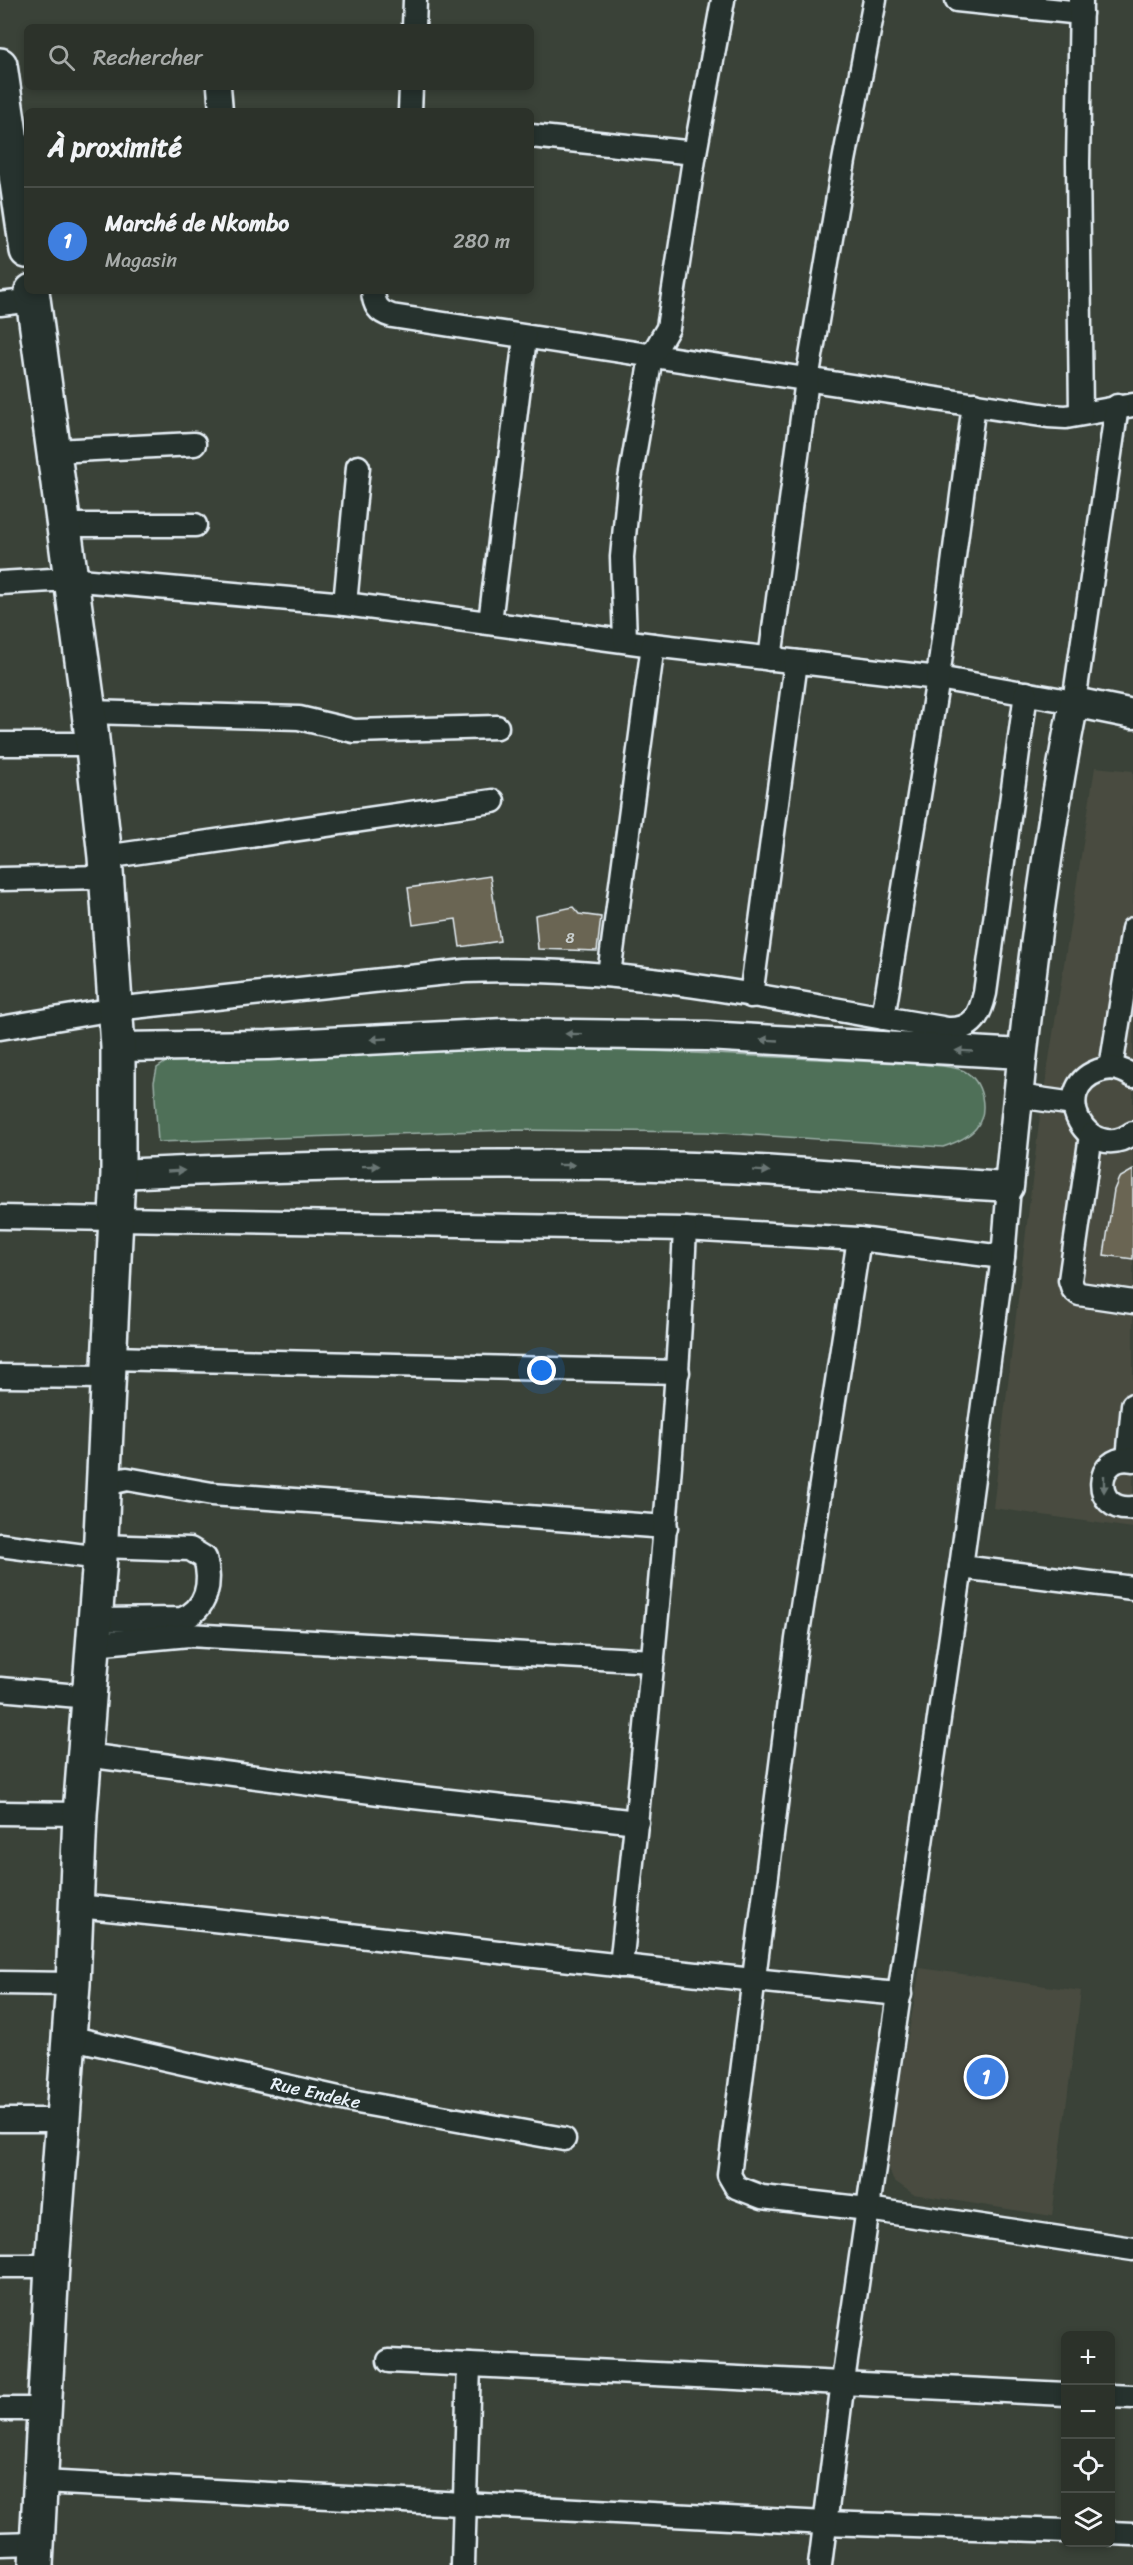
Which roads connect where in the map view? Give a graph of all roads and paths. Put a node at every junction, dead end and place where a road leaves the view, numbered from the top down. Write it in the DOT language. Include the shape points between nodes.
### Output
graph roads {
  1 [pos="415,0"];
  2 [pos="723,0"];
  3 [pos="875,0"];
  4 [pos="957,0"];
  5 [pos="1081,6"];
  6 [pos="414,24"];
  7 [pos="0,65"];
  8 [pos="219,90"];
  9 [pos="411,90"];
  10 [pos="221,108"];
  11 [pos="411,108"];
  12 [pos="534,136"];
  13 [pos="695,153"];
  14 [pos="14,162"];
  15 [pos="24,230"];
  16 [pos="373,294"];
  17 [pos="33,295"];
  18 [pos="0,304"];
  19 [pos="525,338"];
  20 [pos="651,357"];
  21 [pos="807,380"];
  22 [pos="974,404"];
  23 [pos="1125,406"];
  24 [pos="1081,413"];
  25 [pos="194,444"];
  26 [pos="55,451"];
  27 [pos="358,467"];
  28 [pos="64,525"];
  29 [pos="195,525"];
  30 [pos="69,579"];
  31 [pos="0,583"];
  32 [pos="345,604"];
  33 [pos="490,622"];
  34 [pos="625,640"];
  35 [pos="653,645"];
  36 [pos="770,659"];
  37 [pos="796,662"];
  38 [pos="938,678"];
  39 [pos="1026,693"];
  40 [pos="1074,702"];
  41 [pos="89,712"];
  42 [pos="1133,714"];
  43 [pos="497,727"];
  44 [pos="0,744"];
  45 [pos="92,744"];
  46 [pos="493,801"];
  47 [pos="105,867"];
  48 [pos="0,879"];
  49 [pos="1133,929"];
  50 [pos="609,974"];
  51 [pos="1129,987"];
  52 [pos="751,996"];
  53 [pos="115,1009"];
  54 [pos="883,1018"];
  55 [pos="0,1028"];
  56 [pos="118,1047"];
  57 [pos="1022,1054"];
  58 [pos="1111,1068"];
  59 [pos="1133,1076"];
  60 [pos="1018,1096"];
  61 [pos="1074,1104"];
  62 [pos="1133,1133"];
  63 [pos="1091,1135"];
  64 [pos="118,1174"];
  65 [pos="1009,1187"];
  66 [pos="0,1217"];
  67 [pos="115,1218"];
  68 [pos="685,1229"];
  69 [pos="859,1239"];
  70 [pos="1003,1257"];
  71 [pos="1133,1302"];
  72 [pos="109,1367"];
  73 [pos="678,1372"];
  74 [pos="0,1376"];
  75 [pos="1133,1405"];
  76 [pos="1130,1460"];
  77 [pos="101,1485"];
  78 [pos="1133,1508"];
  79 [pos="666,1527"];
  80 [pos="0,1545"];
  81 [pos="100,1552"];
  82 [pos="961,1567"];
  83 [pos="1133,1588"];
  84 [pos="93,1632"];
  85 [pos="654,1661"];
  86 [pos="0,1689"];
  87 [pos="89,1696"];
  88 [pos="85,1755"];
  89 [pos="0,1813"];
  90 [pos="80,1814"];
  91 [pos="637,1822"];
  92 [pos="76,1906"];
  93 [pos="621,1966"];
  94 [pos="752,1981"];
  95 [pos="0,1983"];
  96 [pos="73,1984"];
  97 [pos="900,1994"];
  98 [pos="68,2037"];
  99 [pos="0,2120"];
  100 [pos="63,2120"];
  101 [pos="564,2139"];
  102 [pos="868,2209"];
  103 [pos="1133,2249"];
  104 [pos="0,2266"];
  105 [pos="52,2266"];
  106 [pos="389,2361"];
  107 [pos="469,2365"];
  108 [pos="843,2381"];
  109 [pos="1061,2394"];
  110 [pos="1115,2396"];
  111 [pos="1133,2397"];
  112 [pos="0,2409"];
  113 [pos="46,2409"];
  114 [pos="42,2481"];
  115 [pos="465,2503"];
  116 [pos="825,2523"];
  117 [pos="1061,2531"];
  118 [pos="1115,2533"];
  119 [pos="1133,2534"];
  120 [pos="0,2544"];
  121 [pos="37,2554"];
  122 [pos="463,2565"];
  123 [pos="820,2565"];
  1 -- 6 [label="street"];
  2 -- 13 [label="street"];
  3 -- 21 [label="street" via="843,161"];
  4 -- 5 [label="street"];
  5 -- 24 [label="street"];
  7 -- 14 [label="highway"];
  8 -- 10 [label="street"];
  9 -- 11 [label="street"];
  12 -- 13 [label="street"];
  13 -- 20 [label="street" via="668,328"];
  14 -- 15 [label="highway"];
  16 -- 19 [label="street" via="374,302 384,314"];
  17 -- 18 [label="street"];
  17 -- 26 [label="highway"];
  19 -- 20 [label="street"];
  19 -- 33 [label="street"];
  20 -- 21 [label="street"];
  20 -- 34 [label="street" via="629,485 622,557"];
  21 -- 22 [label="street"];
  21 -- 36 [label="street"];
  22 -- 24 [label="street" via="1048,416"];
  22 -- 38 [label="street"];
  23 -- 24 [label="street"];
  23 -- 40 [label="street"];
  25 -- 26 [label="street"];
  26 -- 28 [label="highway"];
  27 -- 32 [label="street"];
  28 -- 29 [label="street"];
  28 -- 30 [label="highway"];
  30 -- 31 [label="street"];
  30 -- 32 [label="street"];
  30 -- 41 [label="highway"];
  32 -- 33 [label="street"];
  33 -- 34 [label="street"];
  34 -- 35 [label="street"];
  35 -- 36 [label="street"];
  35 -- 50 [label="street"];
  36 -- 37 [label="street"];
  37 -- 38 [label="street"];
  37 -- 52 [label="street"];
  38 -- 39 [label="street"];
  38 -- 54 [label="street"];
  39 -- 40 [label="street"];
  39 -- 54 [label="street" via="982,1008 972,1024 958,1030"];
  40 -- 42 [label="main road"];
  40 -- 57 [label="main road" via="1050,832"];
  41 -- 43 [label="street" via="299,718 354,730"];
  41 -- 45 [label="highway"];
  44 -- 45 [label="street"];
  45 -- 47 [label="highway"];
  46 -- 47 [label="street"];
  47 -- 48 [label="street"];
  47 -- 53 [label="highway"];
  49 -- 51 [label="street"];
  50 -- 52 [label="street"];
  50 -- 53 [label="street" via="465,971"];
  51 -- 58 [label="street"];
  52 -- 54 [label="street"];
  53 -- 55 [label="street"];
  53 -- 56 [label="highway"];
  57 -- 56 [label="main road, one-way" via="707,1036 504,1033 268,1045"];
  56 -- 64 [label="highway"];
  57 -- 60 [label="main road"];
  58 -- 59 [label="street"];
  58 -- 61 [label="street" via="1089,1075 1081,1083"];
  60 -- 61 [label="street"];
  60 -- 65 [label="main road"];
  61 -- 63 [label="street" via="1078,1121"];
  62 -- 63 [label="street" via="1111,1141"];
  63 -- 71 [label="street" via="1070,1280 1079,1294"];
  64 -- 65 [label="main road, one-way" via="281,1167 639,1166"];
  64 -- 67 [label="highway"];
  65 -- 70 [label="street"];
  66 -- 67 [label="street"];
  67 -- 68 [label="street"];
  67 -- 72 [label="highway"];
  68 -- 69 [label="street"];
  68 -- 73 [label="street"];
  69 -- 70 [label="street"];
  69 -- 94 [label="street" via="797,1639"];
  70 -- 82 [label="street"];
  72 -- 73 [label="street"];
  72 -- 74 [label="street"];
  72 -- 77 [label="highway"];
  73 -- 79 [label="street"];
  75 -- 76 [label="street"];
  76 -- 78 [label="street, one-way" via="1109,1467 1102,1486 1113,1504"];
  77 -- 79 [label="street" via="127,1479 213,1494"];
  77 -- 81 [label="highway"];
  79 -- 85 [label="street"];
  80 -- 81 [label="street"];
  81 -- 84 [label="highway"];
  81 -- 84 [label="street" via="190,1549 206,1558 209,1570 205,1600 194,1614"];
  82 -- 83 [label="street"];
  82 -- 97 [label="street"];
  84 -- 85 [label="street"];
  84 -- 87 [label="highway"];
  85 -- 91 [label="street"];
  86 -- 87 [label="street"];
  87 -- 88 [label="highway"];
  88 -- 90 [label="highway"];
  88 -- 91 [label="street"];
  89 -- 90 [label="street"];
  90 -- 92 [label="highway"];
  91 -- 93 [label="street"];
  92 -- 93 [label="street" via="287,1926"];
  92 -- 96 [label="highway"];
  93 -- 94 [label="street"];
  94 -- 97 [label="street"];
  94 -- 102 [label="street" via="729,2175 736,2187 748,2194"];
  95 -- 96 [label="street"];
  96 -- 98 [label="highway"];
  97 -- 102 [label="street"];
  98 -- 100 [label="highway"];
  98 -- 101 [label="street, Rue Endeke" via="352,2101"];
  99 -- 100 [label="street"];
  100 -- 105 [label="highway"];
  102 -- 103 [label="street"];
  102 -- 108 [label="street"];
  104 -- 105 [label="street"];
  105 -- 113 [label="highway"];
  106 -- 107 [label="street"];
  107 -- 108 [label="street"];
  107 -- 115 [label="street"];
  108 -- 109 [label="street"];
  108 -- 116 [label="street"];
  110 -- 111 [label="street"];
  112 -- 113 [label="street"];
  113 -- 114 [label="highway"];
  114 -- 115 [label="street"];
  114 -- 121 [label="highway"];
  115 -- 116 [label="street"];
  115 -- 122 [label="street"];
  116 -- 117 [label="street"];
  116 -- 123 [label="street"];
  118 -- 119 [label="street"];
  120 -- 121 [label="street"];
}
